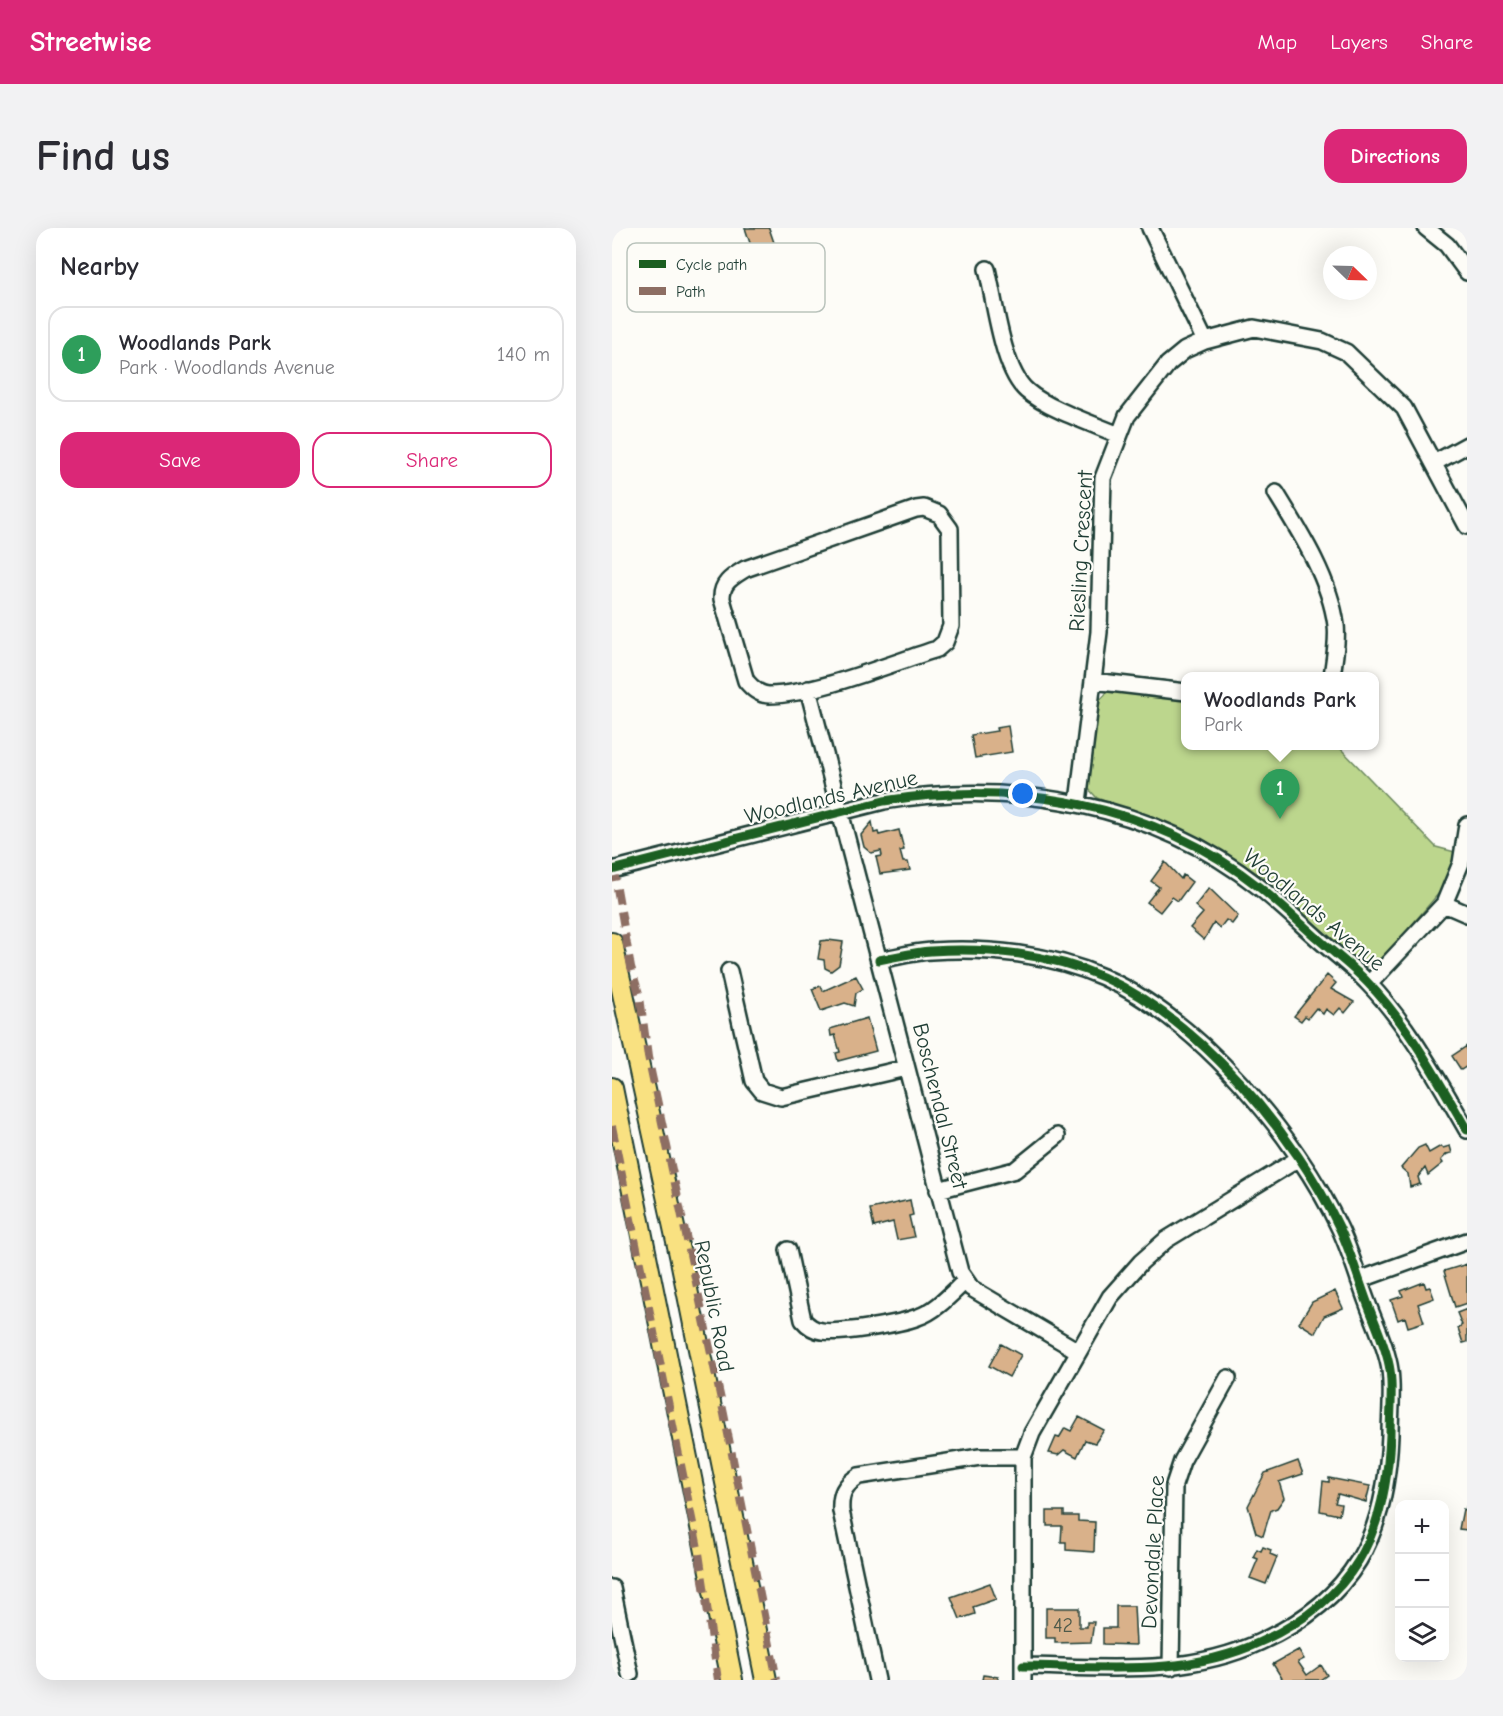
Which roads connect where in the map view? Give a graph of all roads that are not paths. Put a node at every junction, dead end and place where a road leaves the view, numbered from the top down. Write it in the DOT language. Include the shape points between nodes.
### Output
graph roads {
  1 [pos="1150,228"];
  2 [pos="1426,228"];
  3 [pos="987,269"];
  4 [pos="1467,272"];
  5 [pos="1205,341"];
  6 [pos="1119,435"];
  7 [pos="1467,445"];
  8 [pos="1434,463"];
  9 [pos="1276,494"];
  10 [pos="1467,526"];
  11 [pos="1332,672"];
  12 [pos="1093,681"];
  13 [pos="808,689"];
  14 [pos="1181,692"];
  15 [pos="1078,802"];
  16 [pos="841,812"];
  17 [pos="1467,825"];
  18 [pos="612,870"];
  19 [pos="1443,904"];
  20 [pos="1467,914"];
  21 [pos="612,943"];
  22 [pos="879,960"];
  23 [pos="729,972"];
  24 [pos="1369,984"];
  25 [pos="906,1068"];
  26 [pos="612,1088"];
  27 [pos="1467,1130"];
  28 [pos="1057,1136"];
  29 [pos="1298,1159"];
  30 [pos="938,1190"];
  31 [pos="1467,1241"];
  32 [pos="788,1250"];
  33 [pos="1359,1280"];
  34 [pos="965,1281"];
  35 [pos="1078,1351"];
  36 [pos="1228,1378"];
  37 [pos="1023,1457"];
  38 [pos="612,1588"];
  39 [pos="1171,1667"];
  40 [pos="1023,1673"];
  41 [pos="630,1674"];
  42 [pos="732,1680"];
  43 [pos="766,1680"];
  44 [pos="877,1680"];
  1 -- 5 [label="street"];
  2 -- 4 [label="street" via="1447,245"];
  3 -- 6 [label="street" via="1010,364 1019,384 1035,397"];
  5 -- 6 [label="street, Riesling Crescent" via="1168,364 1127,416"];
  5 -- 8 [label="street, Riesling Crescent" via="1254,328 1335,345 1397,399"];
  6 -- 12 [label="street, Riesling Crescent" via="1102,489 1102,576"];
  7 -- 8 [label="street"];
  8 -- 10 [label="street, Riesling Crescent"];
  9 -- 11 [label="street" via="1312,552 1335,617"];
  12 -- 14 [label="street"];
  12 -- 15 [label="street, Riesling Crescent"];
  13 -- 13 [label="street" via="768,695 746,681 722,599 723,586 745,569 916,509 939,514 950,529 951,626 945,642 937,649"];
  13 -- 16 [label="street, Boschendal Street"];
  15 -- 16 [label="street, Woodlands Avenue" via="1000,793 945,793 884,801"];
  15 -- 24 [label="street, Woodlands Avenue" via="1145,824 1211,855 1258,886"];
  16 -- 18 [label="street, Woodlands Avenue"];
  16 -- 22 [label="street, Boschendal Street"];
  17 -- 19 [label="street" via="1461,863"];
  19 -- 20 [label="street"];
  19 -- 24 [label="street"];
  21 -- 43 [label="main road, Republic Road"];
  22 -- 25 [label="street, Boschendal Street"];
  22 -- 29 [label="street" via="929,951 1019,953 1112,981 1170,1018 1228,1068"];
  23 -- 25 [label="street" via="754,1081 762,1091 781,1097"];
  24 -- 27 [label="street, Woodlands Avenue" via="1424,1056"];
  25 -- 30 [label="street, Boschendal Street"];
  26 -- 42 [label="main road"];
  28 -- 30 [label="street" via="1015,1170"];
  29 -- 33 [label="street" via="1334,1217"];
  29 -- 35 [label="street" via="1155,1248 1110,1297"];
  30 -- 34 [label="street, Boschendal Street"];
  31 -- 33 [label="street"];
  32 -- 34 [label="street" via="803,1320 821,1331 836,1332 917,1317 932,1310"];
  33 -- 39 [label="street" via="1391,1380 1388,1466 1369,1543 1335,1592 1290,1627 1258,1644"];
  34 -- 35 [label="street" via="991,1301"];
  35 -- 37 [label="street" via="1032,1433"];
  36 -- 39 [label="street, Devondale Place" via="1182,1461 1174,1485"];
  37 -- 40 [label="street"];
  37 -- 44 [label="street" via="980,1457 859,1476 842,1491 842,1511"];
  38 -- 41 [label="street"];
  39 -- 40 [label="street"];
}
